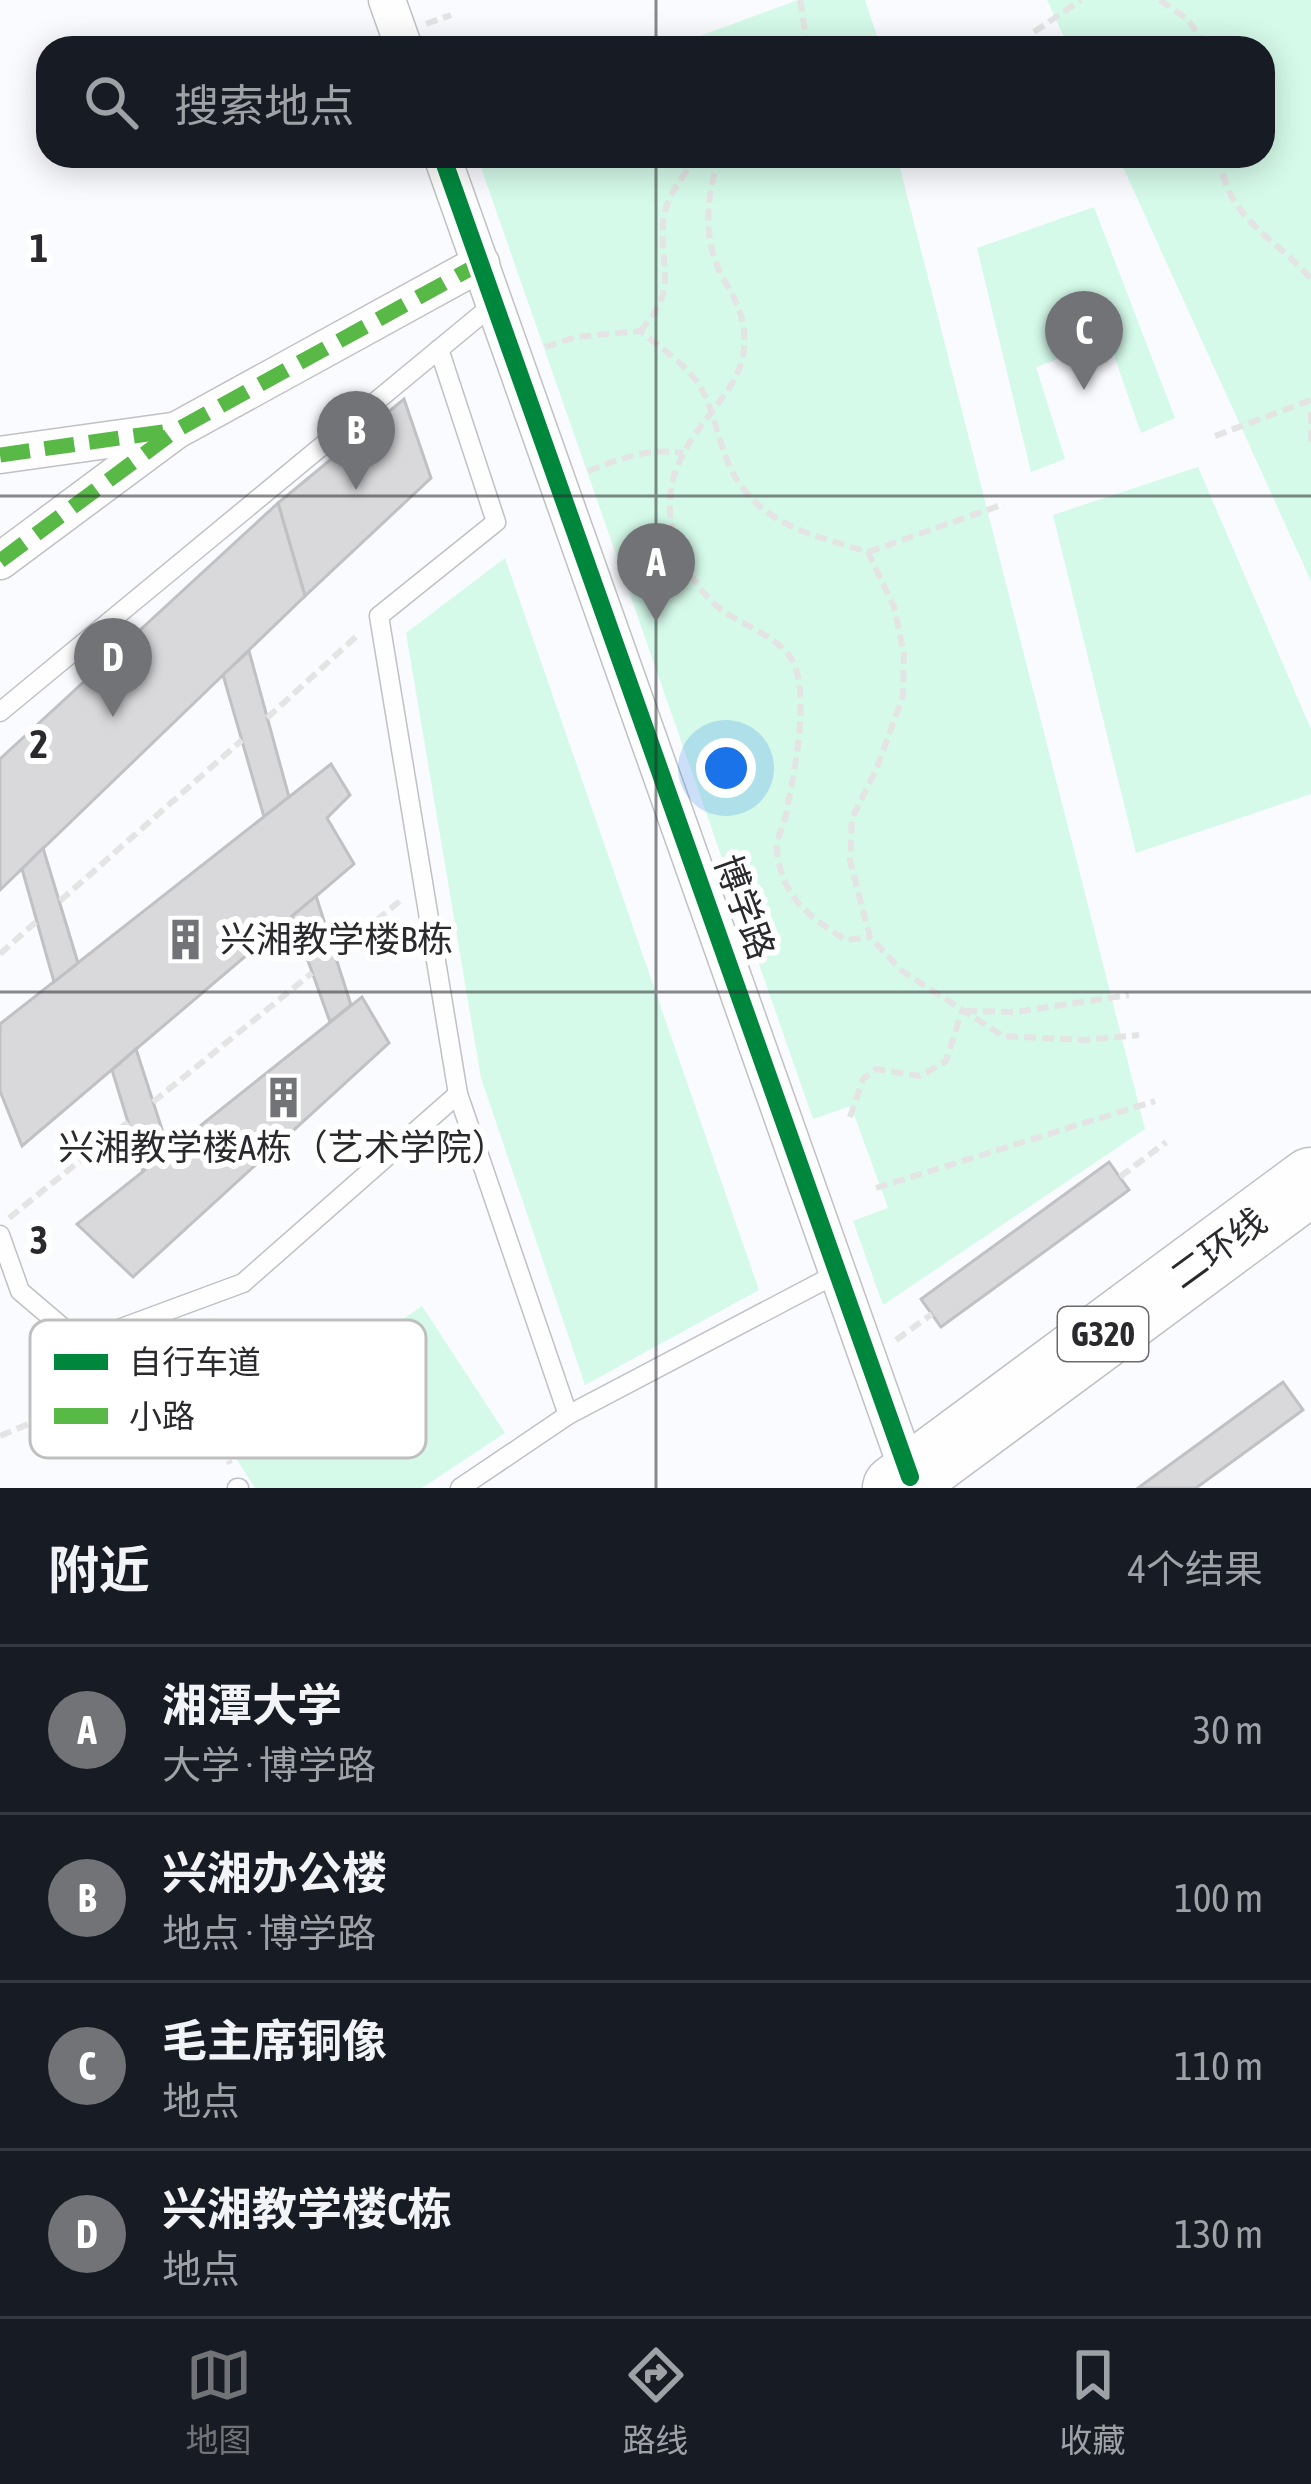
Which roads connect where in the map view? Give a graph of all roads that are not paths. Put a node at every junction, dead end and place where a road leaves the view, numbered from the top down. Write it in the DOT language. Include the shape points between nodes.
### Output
graph roads {
  1 [pos="387,0"];
  2 [pos="400,36"];
  3 [pos="446,168"];
  4 [pos="481,263"];
  5 [pos="495,303"];
  6 [pos="439,350"];
  7 [pos="175,430"];
  8 [pos="0,455"];
  9 [pos="0,561"];
  10 [pos="0,712"];
  11 [pos="458,1094"];
  12 [pos="1311,1181"];
  13 [pos="1311,1222"];
  14 [pos="0,1234"];
  15 [pos="840,1272"];
  16 [pos="54,1320"];
  17 [pos="143,1320"];
  18 [pos="568,1414"];
  19 [pos="922,1484"];
  20 [pos="460,1488"];
  1 -- 2 [label="street"];
  3 -- 4 [label="street, 博学路"];
  4 -- 5 [label="street, 博学路"];
  4 -- 7 [label="street"];
  5 -- 6 [label="lane"];
  5 -- 15 [label="street, 博学路"];
  6 -- 10 [label="lane"];
  6 -- 11 [label="lane" via="496,522 379,616"];
  7 -- 8 [label="street"];
  7 -- 9 [label="street"];
  11 -- 17 [label="lane" via="243,1283"];
  11 -- 18 [label="lane"];
  12 -- 19 [label="highway, 二环线 / G320"];
  13 -- 19 [label="highway, 二环线 / G320"];
  14 -- 16 [label="lane" via="20,1292"];
  15 -- 18 [label="lane"];
  15 -- 19 [label="street, 博学路"];
  18 -- 20 [label="lane"];
}
